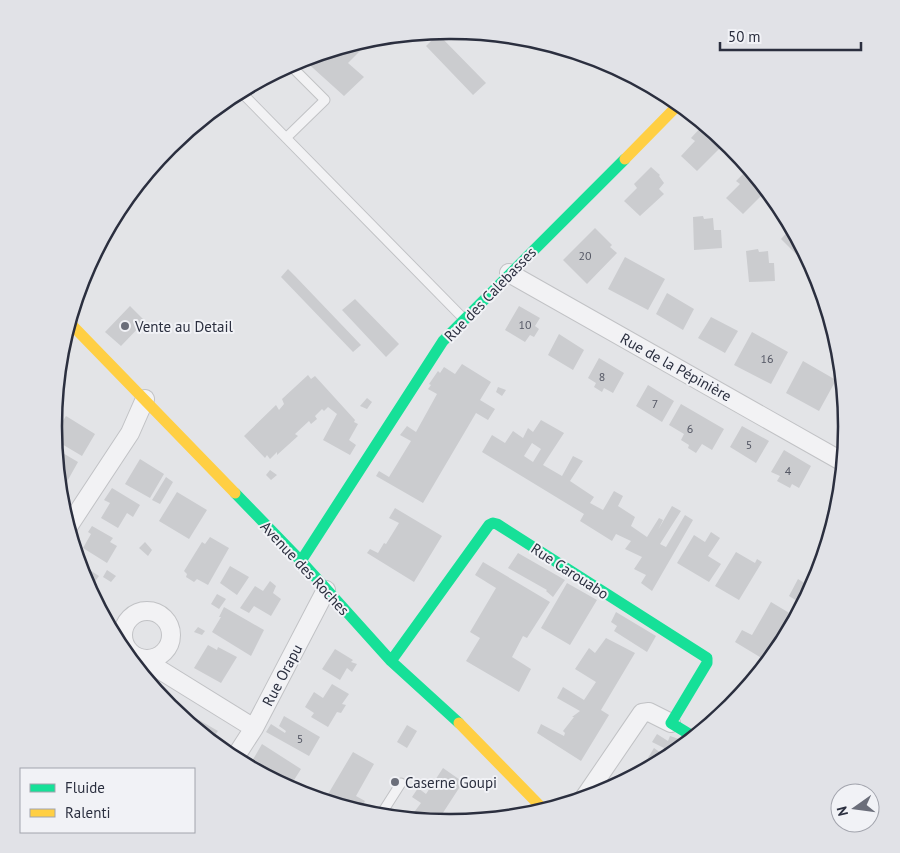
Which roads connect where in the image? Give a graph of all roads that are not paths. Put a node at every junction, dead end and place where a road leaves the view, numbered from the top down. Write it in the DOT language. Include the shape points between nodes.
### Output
graph roads {
  1 [pos="296,71"];
  2 [pos="246,98"];
  3 [pos="673,110"];
  4 [pos="286,138"];
  5 [pos="509,273"];
  6 [pos="464,319"];
  7 [pos="75,328"];
  8 [pos="145,399"];
  9 [pos="836,458"];
  10 [pos="74,520"];
  11 [pos="301,561"];
  12 [pos="326,590"];
  13 [pos="144,660"];
  14 [pos="391,661"];
  15 [pos="671,722"];
  16 [pos="254,728"];
  17 [pos="688,732"];
  18 [pos="239,751"];
  19 [pos="401,783"];
  20 [pos="591,788"];
  21 [pos="538,804"];
  22 [pos="385,809"];
  1 -- 4 [label="lane" via="324,100"];
  2 -- 4 [label="lane"];
  3 -- 5 [label="street, Rue des Calebasses"];
  4 -- 6 [label="lane"];
  5 -- 6 [label="street, Rue des Calebasses"];
  5 -- 9 [label="street, Rue de la Pépinière"];
  6 -- 11 [label="street, Rue des Calebasses" via="443,341"];
  7 -- 8 [label="street, Avenue des Roches"];
  8 -- 10 [label="street" via="130,433"];
  8 -- 11 [label="street, Avenue des Roches"];
  11 -- 12 [label="street, Avenue des Roches"];
  12 -- 14 [label="street, Avenue des Roches"];
  12 -- 16 [label="street, Rue Orapu"];
  13 -- 16 [label="street"];
  14 -- 15 [label="street, Rue Carouabo" via="493,523 707,658"];
  14 -- 21 [label="street, Avenue des Roches" via="446,710"];
  15 -- 17 [label="street"];
  15 -- 20 [label="street" via="649,712 642,713"];
  16 -- 18 [label="street, Rue Orapu"];
  19 -- 22 [label="lane"];
}
